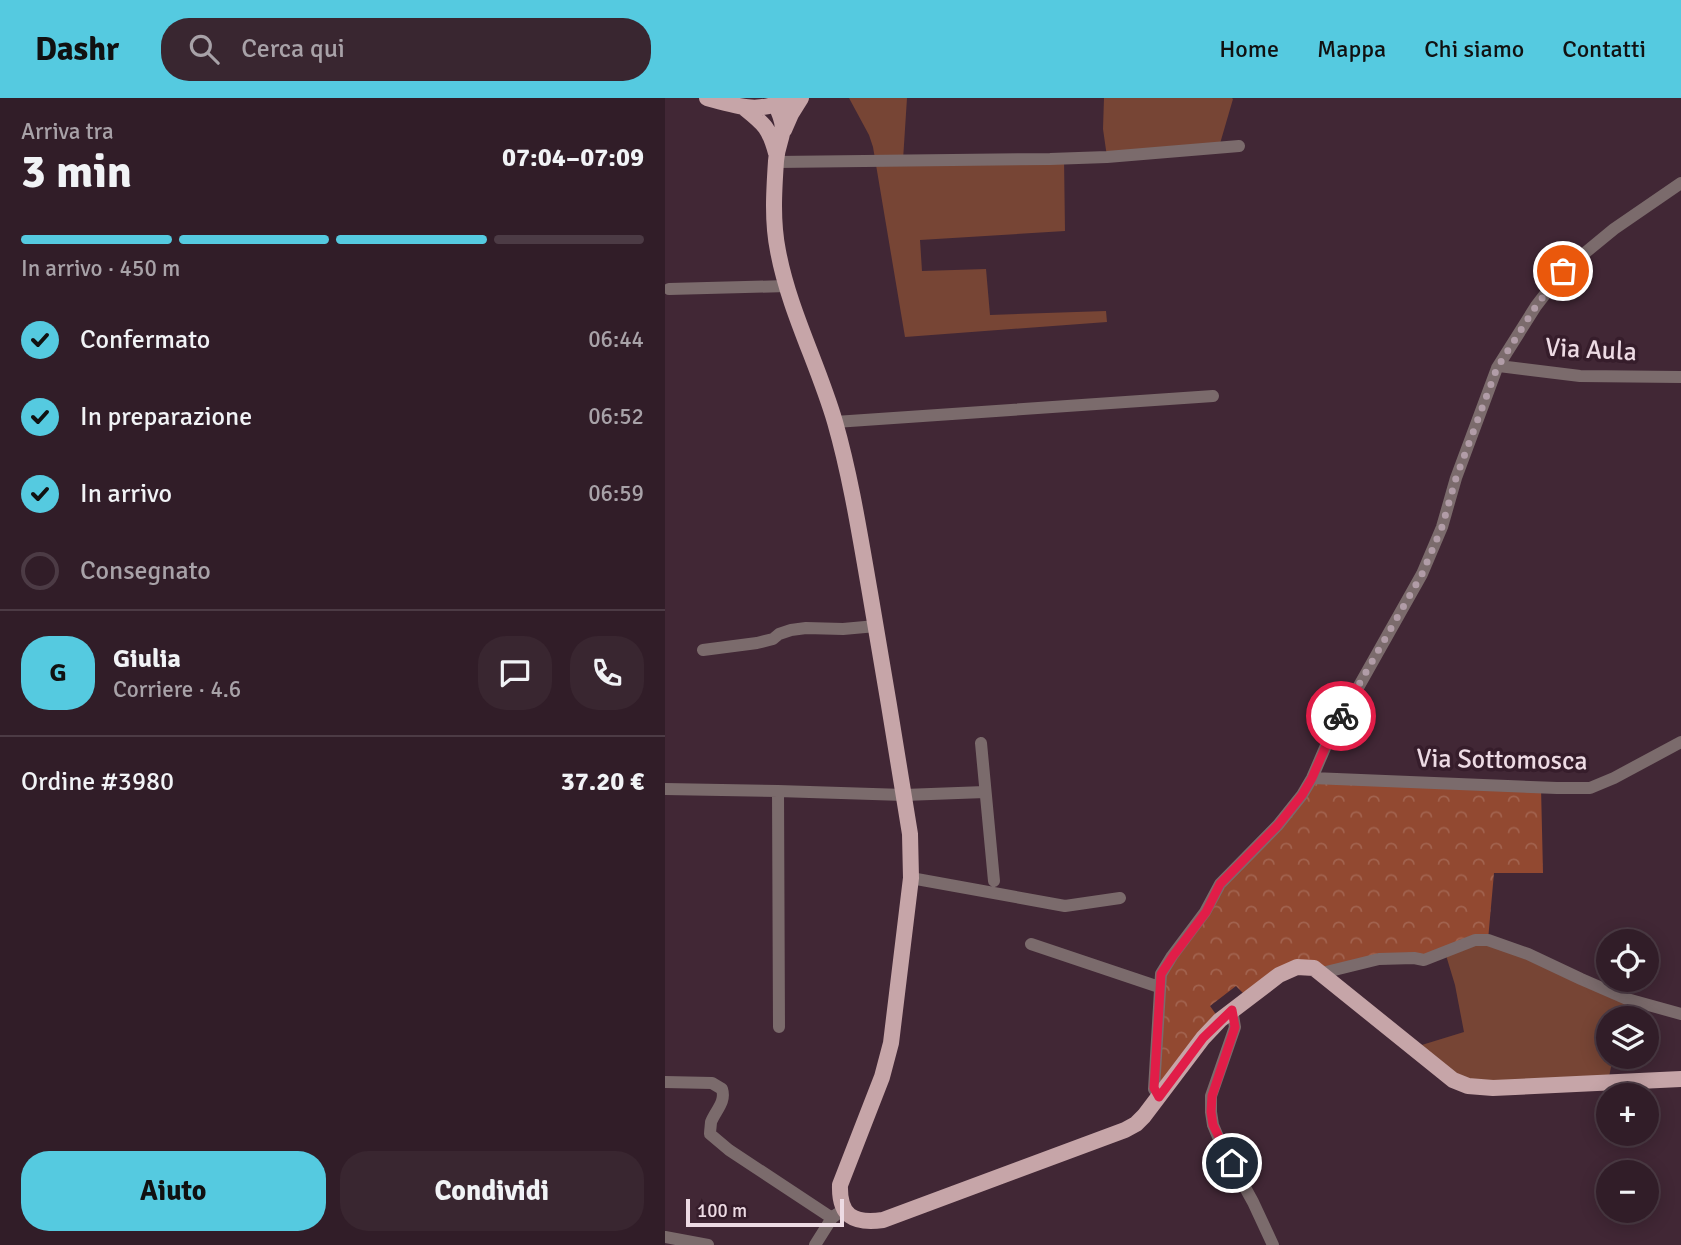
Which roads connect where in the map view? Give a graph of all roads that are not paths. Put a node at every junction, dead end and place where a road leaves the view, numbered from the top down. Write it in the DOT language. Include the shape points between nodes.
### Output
graph roads {
  1 [pos="707,98"];
  2 [pos="801,98"];
  3 [pos="782,102"];
  4 [pos="743,107"];
  5 [pos="777,134"];
  6 [pos="1239,146"];
  7 [pos="776,159"];
  8 [pos="1681,183"];
  9 [pos="787,286"];
  10 [pos="669,289"];
  11 [pos="1499,366"];
  12 [pos="1681,377"];
  13 [pos="1213,396"];
  14 [pos="835,422"];
  15 [pos="876,626"];
  16 [pos="703,650"];
  17 [pos="1681,742"];
  18 [pos="981,743"];
  19 [pos="1312,778"];
  20 [pos="665,789"];
  21 [pos="778,790"];
  22 [pos="985,792"];
  23 [pos="904,795"];
  24 [pos="911,878"];
  25 [pos="994,881"];
  26 [pos="1120,898"];
  27 [pos="1031,944"];
  28 [pos="1322,974"];
  29 [pos="1159,987"];
  30 [pos="1232,1010"];
  31 [pos="1681,1014"];
  32 [pos="779,1027"];
  33 [pos="1681,1079"];
  34 [pos="665,1082"];
  35 [pos="1159,1097"];
  36 [pos="837,1214"];
  37 [pos="665,1237"];
  38 [pos="708,1245"];
  39 [pos="815,1245"];
  40 [pos="1273,1245"];
  1 -- 4 [label="main road"];
  2 -- 5 [label="main road"];
  3 -- 4 [label="main road"];
  3 -- 5 [label="main road"];
  4 -- 5 [label="main road"];
  5 -- 7 [label="main road"];
  6 -- 7 [label="street" via="1051,159"];
  7 -- 9 [label="main road" via="773,219"];
  8 -- 11 [label="street, Via Aula" via="1563,271"];
  9 -- 10 [label="street"];
  9 -- 14 [label="main road"];
  11 -- 12 [label="street, Via Aula" via="1580,376"];
  11 -- 19 [label="street, Via Aula" via="1422,574"];
  13 -- 14 [label="street"];
  14 -- 15 [label="main road"];
  15 -- 16 [label="street" via="791,630 757,643"];
  15 -- 23 [label="main road"];
  17 -- 19 [label="street, Via Sottomosca" via="1590,788"];
  18 -- 22 [label="street"];
  19 -- 29 [label="street, Via Aula" via="1278,825 1220,884 1206,912 1161,974"];
  20 -- 21 [label="street"];
  21 -- 23 [label="street"];
  21 -- 32 [label="street"];
  22 -- 23 [label="street"];
  22 -- 25 [label="street"];
  23 -- 24 [label="main road"];
  24 -- 26 [label="street" via="1065,906"];
  24 -- 36 [label="main road" via="891,1043 840,1185"];
  27 -- 29 [label="street"];
  28 -- 30 [label="main road" via="1314,968 1297,967"];
  28 -- 31 [label="street" via="1379,959 1424,960 1475,940 1488,940 1627,999"];
  28 -- 33 [label="main road" via="1453,1080 1468,1086"];
  29 -- 35 [label="street, Via Aula" via="1154,1088"];
  30 -- 35 [label="main road" via="1203,1038"];
  30 -- 40 [label="street" via="1235,1027 1212,1096 1213,1125"];
  34 -- 36 [label="street" via="712,1083 722,1088 724,1095 710,1133 805,1199"];
  35 -- 36 [label="main road" via="1125,1130 883,1220 861,1221"];
  36 -- 39 [label="street"];
  37 -- 38 [label="street"];
}
